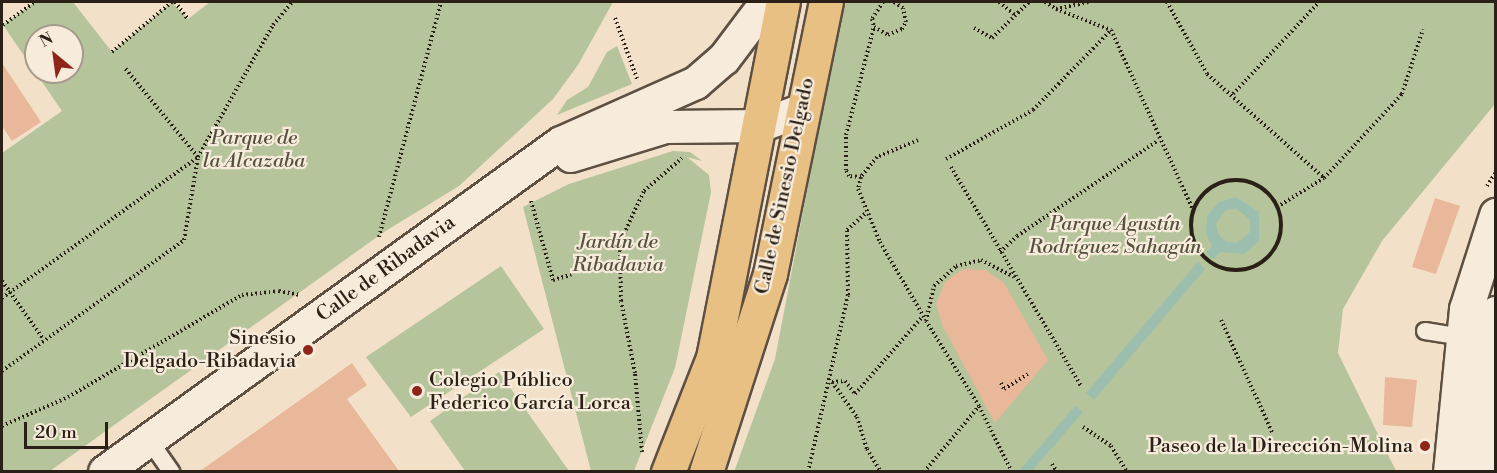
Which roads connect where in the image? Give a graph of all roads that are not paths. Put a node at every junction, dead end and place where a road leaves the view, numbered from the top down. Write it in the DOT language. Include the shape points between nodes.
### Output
graph roads {
  1 [pos="767,2"];
  2 [pos="783,2"];
  3 [pos="826,2"];
  4 [pos="800,111"];
  5 [pos="760,126"];
  6 [pos="521,171"];
  7 [pos="1496,215"];
  8 [pos="1496,313"];
  9 [pos="1425,331"];
  10 [pos="1462,337"];
  11 [pos="1492,376"];
  12 [pos="148,440"];
  13 [pos="656,467"];
  14 [pos="105,471"];
  15 [pos="171,471"];
  16 [pos="706,471"];
  17 [pos="1450,471"];
  18 [pos="1480,471"];
  1 -- 6 [label="street, Calle de Ribadavia" via="724,59 696,83 561,143"];
  2 -- 5 [label="main road, Calle de Sinesio Delgado"];
  3 -- 4 [label="main road, Calle de Sinesio Delgado"];
  4 -- 5 [label="street, Calle de Ribadavia"];
  4 -- 16 [label="main road, Calle de Sinesio Delgado" via="770,274"];
  5 -- 6 [label="street, Calle de Ribadavia" via="666,127"];
  5 -- 13 [label="main road, Calle de Sinesio Delgado" via="713,358"];
  6 -- 12 [label="street, Calle de Ribadavia"];
  7 -- 10 [label="street" via="1474,274"];
  8 -- 11 [label="street"];
  9 -- 10 [label="lane"];
  10 -- 17 [label="street"];
  11 -- 18 [label="street"];
  12 -- 14 [label="street, Calle de Ribadavia"];
  12 -- 15 [label="lane"];
}
